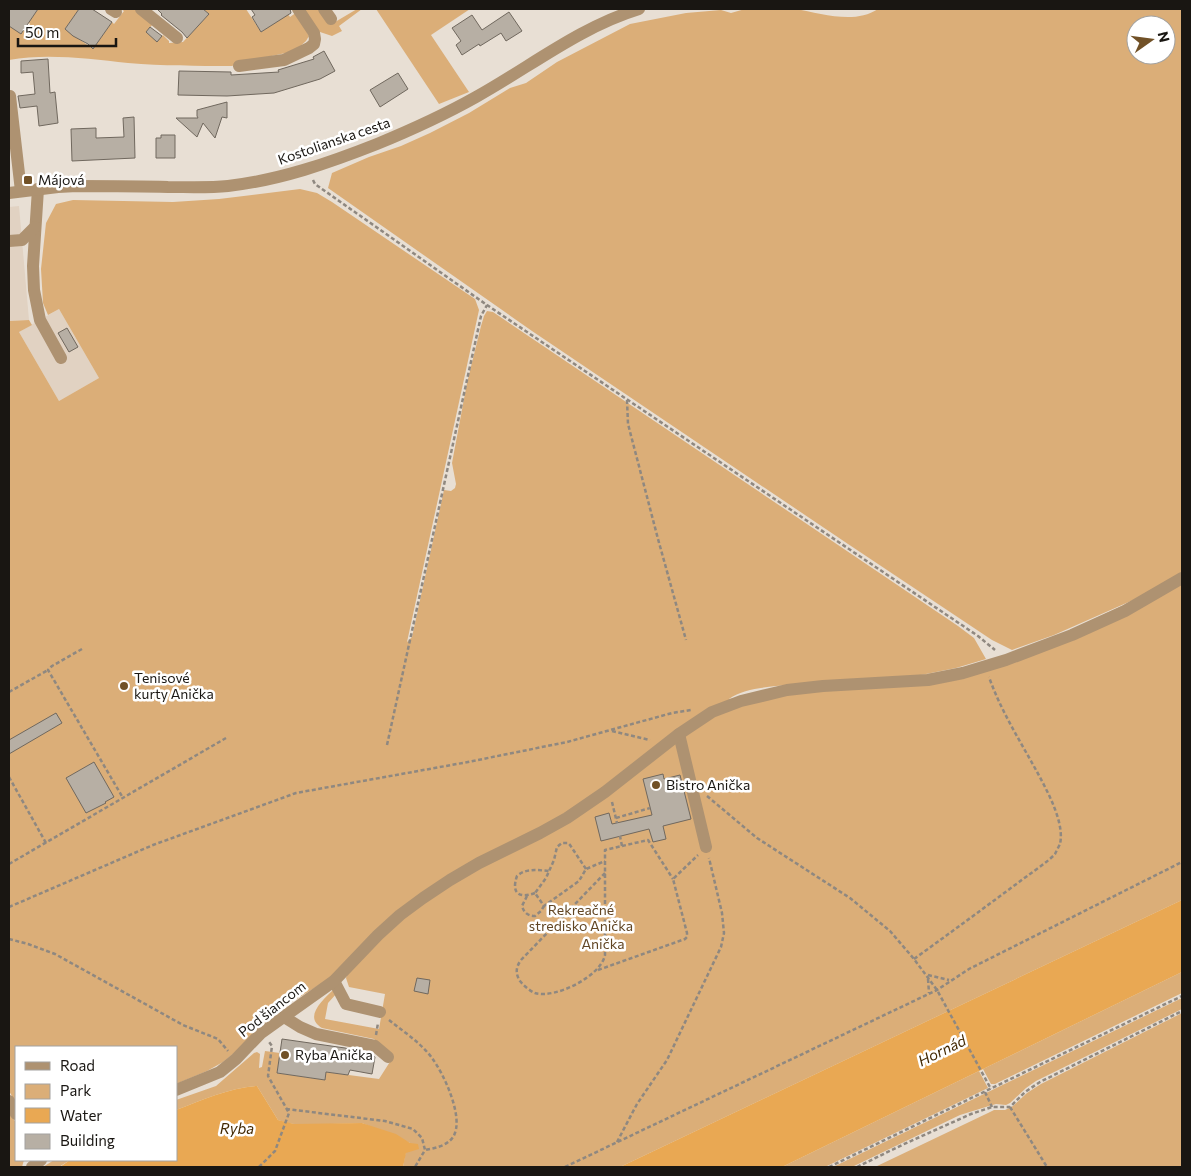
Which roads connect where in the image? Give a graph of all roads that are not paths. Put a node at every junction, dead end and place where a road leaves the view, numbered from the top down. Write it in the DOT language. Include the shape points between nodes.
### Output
graph roads {
  1 [pos="141,9"];
  2 [pos="298,9"];
  3 [pos="639,9"];
  4 [pos="178,38"];
  5 [pos="239,66"];
  6 [pos="10,96"];
  7 [pos="38,189"];
  8 [pos="15,192"];
  9 [pos="35,227"];
  10 [pos="9,241"];
  11 [pos="61,358"];
  12 [pos="1182,578"];
  13 [pos="679,734"];
  14 [pos="702,851"];
  15 [pos="334,981"];
  16 [pos="383,1015"];
  17 [pos="284,1017"];
  18 [pos="388,1057"];
  19 [pos="178,1089"];
  20 [pos="9,1101"];
  21 [pos="15,1112"];
  1 -- 4 [label="street"];
  2 -- 5 [label="street" via="314,33 314,44 284,60"];
  3 -- 7 [label="street, Kostolianska cesta" via="583,33 436,118 309,169 228,186"];
  6 -- 8 [label="street"];
  7 -- 8 [label="street, Kostolianska cesta"];
  7 -- 9 [label="street"];
  9 -- 10 [label="street" via="22,240"];
  9 -- 11 [label="street" via="33,266 38,314"];
  12 -- 13 [label="street, Pod šiancom" via="1125,611 1072,636 1006,660 928,680 823,686 768,694 718,710"];
  13 -- 14 [label="street" via="691,782"];
  13 -- 15 [label="street, Pod šiancom" via="568,818 479,863 423,898 378,935"];
  15 -- 16 [label="street" via="346,1004"];
  15 -- 17 [label="street, Pod šiancom"];
  17 -- 18 [label="street" via="316,1034 375,1046"];
  17 -- 19 [label="street, Pod šiancom" via="261,1033 220,1072"];
  20 -- 21 [label="street"];
}
